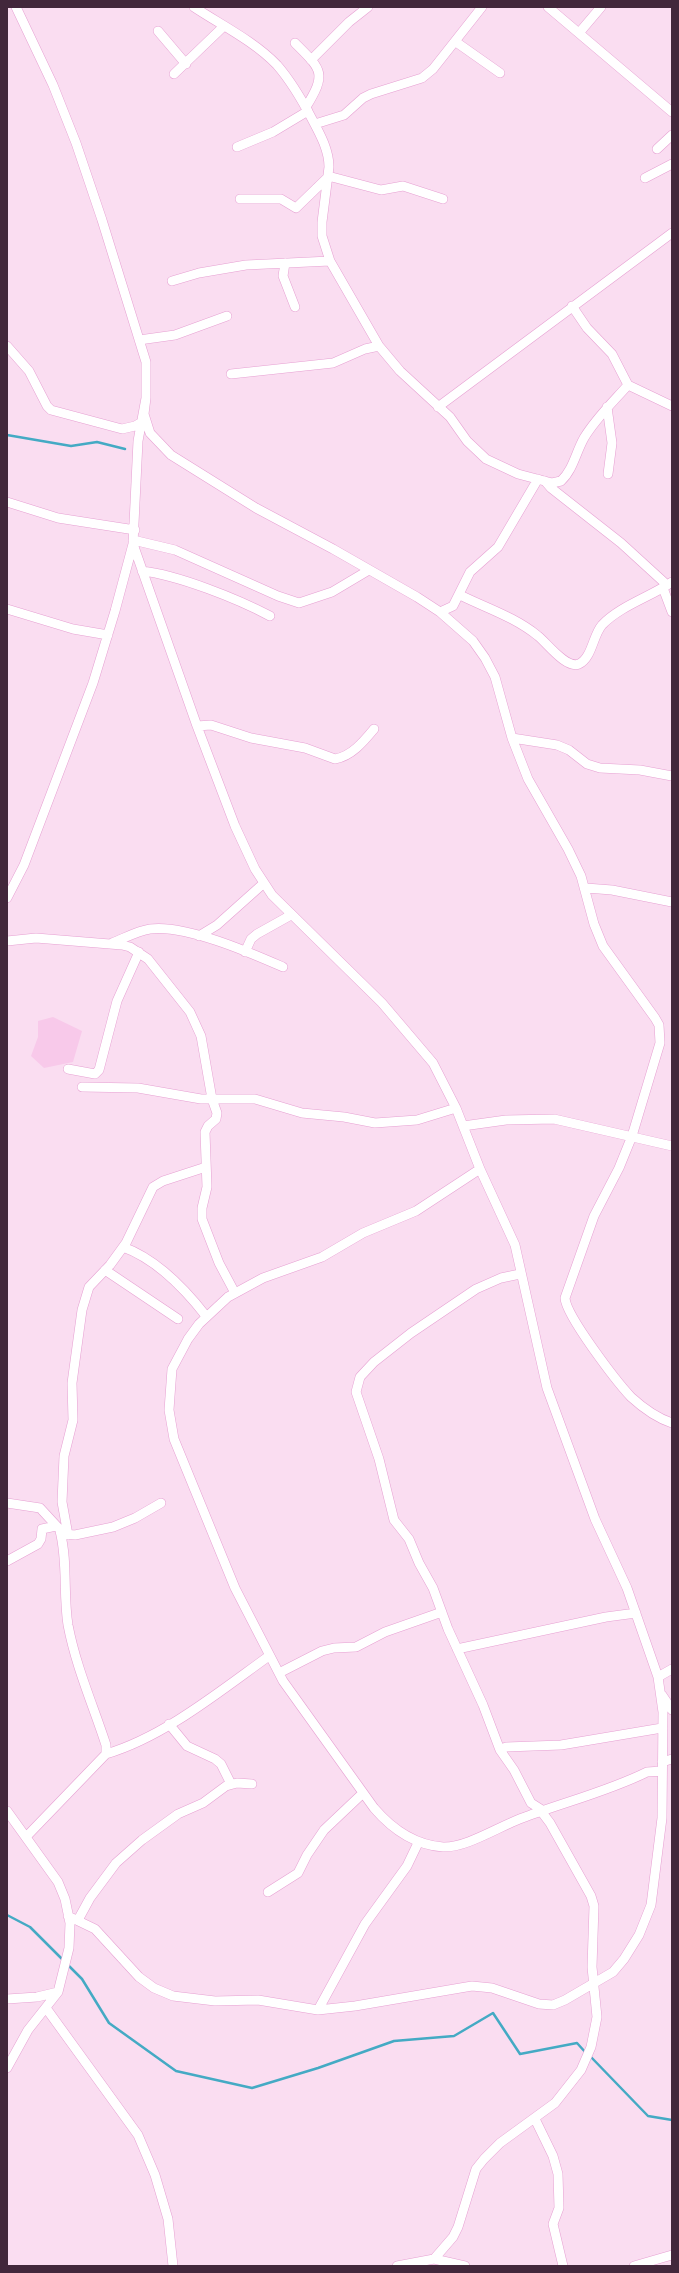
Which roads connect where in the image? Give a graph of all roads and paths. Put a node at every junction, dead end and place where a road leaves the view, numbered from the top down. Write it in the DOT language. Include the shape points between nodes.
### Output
graph roads {
  1 [pos="16,7"];
  2 [pos="368,7"];
  3 [pos="482,7"];
  4 [pos="548,7"];
  5 [pos="601,7"];
  6 [pos="199,8"];
  7 [pos="224,26"];
  8 [pos="158,31"];
  9 [pos="579,33"];
  10 [pos="456,42"];
  11 [pos="295,43"];
  12 [pos="311,60"];
  13 [pos="186,64"];
  14 [pos="500,73"];
  15 [pos="174,74"];
  16 [pos="307,109"];
  17 [pos="672,112"];
  18 [pos="315,124"];
  19 [pos="672,135"];
  20 [pos="237,147"];
  21 [pos="657,149"];
  22 [pos="672,164"];
  23 [pos="328,177"];
  24 [pos="645,178"];
  25 [pos="240,199"];
  26 [pos="443,199"];
  27 [pos="672,233"];
  28 [pos="330,261"];
  29 [pos="285,263"];
  30 [pos="172,282"];
  31 [pos="572,306"];
  32 [pos="295,307"];
  33 [pos="227,316"];
  34 [pos="140,340"];
  35 [pos="7,346"];
  36 [pos="379,346"];
  37 [pos="231,374"];
  38 [pos="628,385"];
  39 [pos="146,398"];
  40 [pos="672,406"];
  41 [pos="438,407"];
  42 [pos="607,407"];
  43 [pos="142,422"];
  44 [pos="608,474"];
  45 [pos="542,480"];
  46 [pos="7,502"];
  47 [pos="135,530"];
  48 [pos="133,542"];
  49 [pos="369,570"];
  50 [pos="142,571"];
  51 [pos="667,585"];
  52 [pos="460,595"];
  53 [pos="7,609"];
  54 [pos="440,612"];
  55 [pos="672,612"];
  56 [pos="270,616"];
  57 [pos="108,635"];
  58 [pos="197,726"];
  59 [pos="374,729"];
  60 [pos="512,738"];
  61 [pos="672,776"];
  62 [pos="264,883"];
  63 [pos="586,888"];
  64 [pos="7,898"];
  65 [pos="672,902"];
  66 [pos="291,914"];
  67 [pos="199,936"];
  68 [pos="7,941"];
  69 [pos="109,944"];
  70 [pos="139,952"];
  71 [pos="245,952"];
  72 [pos="283,968"];
  73 [pos="68,1069"];
  74 [pos="82,1087"];
  75 [pos="212,1099"];
  76 [pos="456,1108"];
  77 [pos="463,1126"];
  78 [pos="632,1136"];
  79 [pos="672,1146"];
  80 [pos="206,1167"];
  81 [pos="480,1169"];
  82 [pos="123,1247"];
  83 [pos="105,1270"];
  84 [pos="520,1274"];
  85 [pos="235,1293"];
  86 [pos="206,1316"];
  87 [pos="178,1319"];
  88 [pos="672,1423"];
  89 [pos="7,1503"];
  90 [pos="161,1503"];
  91 [pos="61,1531"];
  92 [pos="7,1561"];
  93 [pos="442,1612"];
  94 [pos="636,1613"];
  95 [pos="457,1648"];
  96 [pos="269,1656"];
  97 [pos="672,1669"];
  98 [pos="279,1673"];
  99 [pos="658,1677"];
  100 [pos="661,1694"];
  101 [pos="672,1710"];
  102 [pos="169,1724"];
  103 [pos="662,1728"];
  104 [pos="500,1750"];
  105 [pos="106,1754"];
  106 [pos="672,1759"];
  107 [pos="662,1766"];
  108 [pos="231,1784"];
  109 [pos="252,1784"];
  110 [pos="362,1794"];
  111 [pos="7,1811"];
  112 [pos="541,1811"];
  113 [pos="26,1838"];
  114 [pos="418,1843"];
  115 [pos="268,1892"];
  116 [pos="68,1916"];
  117 [pos="78,1920"];
  118 [pos="594,1984"];
  119 [pos="58,1992"];
  120 [pos="7,1999"];
  121 [pos="46,2008"];
  122 [pos="318,2010"];
  123 [pos="7,2068"];
  124 [pos="535,2119"];
  125 [pos="672,2255"];
  126 [pos="434,2259"];
  127 [pos="174,2266"];
  128 [pos="397,2266"];
  129 [pos="466,2266"];
  130 [pos="563,2266"];
  131 [pos="634,2266"];
  1 -- 34 [label="street" via="76,143"];
  2 -- 12 [label="street"];
  3 -- 10 [label="street"];
  4 -- 9 [label="street"];
  5 -- 9 [label="street"];
  6 -- 7 [label="street"];
  7 -- 13 [label="street"];
  7 -- 16 [label="street" via="276,65"];
  8 -- 13 [label="street"];
  9 -- 17 [label="street"];
  10 -- 14 [label="street"];
  10 -- 18 [label="street" via="422,78 371,94 344,115"];
  11 -- 12 [label="street"];
  12 -- 16 [label="street" via="318,67 320,79"];
  13 -- 15 [label="street"];
  16 -- 18 [label="street"];
  16 -- 20 [label="street" via="273,132"];
  18 -- 23 [label="street" via="328,158"];
  19 -- 21 [label="street"];
  22 -- 24 [label="street"];
  23 -- 25 [label="street" via="296,208 281,199"];
  23 -- 26 [label="street" via="382,190 403,186"];
  23 -- 28 [label="street" via="321,228"];
  27 -- 31 [label="street"];
  28 -- 29 [label="street"];
  28 -- 36 [label="street"];
  29 -- 30 [label="street" via="219,269"];
  29 -- 32 [label="street" via="283,276 288,295"];
  31 -- 38 [label="street" via="587,328 612,354"];
  31 -- 41 [label="street"];
  33 -- 34 [label="street" via="175,335"];
  34 -- 39 [label="street" via="146,362"];
  35 -- 43 [label="street" via="29,371 51,410 122,429"];
  36 -- 37 [label="street" via="365,349 333,363"];
  36 -- 41 [label="street" via="400,371"];
  38 -- 40 [label="street"];
  38 -- 42 [label="street"];
  39 -- 43 [label="street"];
  39 -- 49 [label="street" via="144,414 150,433 171,455 256,508"];
  41 -- 45 [label="street" via="450,417 467,441 486,459 503,468"];
  42 -- 44 [label="street" via="612,443"];
  42 -- 45 [label="street" via="585,437 565,478 557,483"];
  43 -- 47 [label="street" via="137,451"];
  45 -- 51 [label="street"];
  45 -- 52 [label="street" via="504,538 489,557 470,572"];
  46 -- 47 [label="street" via="58,518"];
  47 -- 48 [label="street"];
  48 -- 49 [label="street" via="175,550 299,603 332,592"];
  48 -- 50 [label="street"];
  48 -- 57 [label="street"];
  49 -- 54 [label="street"];
  50 -- 56 [label="street" via="182,580"];
  50 -- 58 [label="street"];
  51 -- 52 [label="street" via="608,619 597,630 585,657 575,665 562,658 528,629"];
  51 -- 55 [label="street"];
  52 -- 54 [label="street" via="453,606"];
  53 -- 57 [label="street" via="73,629"];
  54 -- 60 [label="street" via="473,642 485,658 501,696"];
  57 -- 64 [label="street" via="29,853"];
  58 -- 59 [label="street" via="211,725 251,738 304,748 335,759 361,745"];
  58 -- 62 [label="street" via="246,852"];
  60 -- 61 [label="street" via="557,745 569,750 588,764 600,768 640,770"];
  60 -- 63 [label="street" via="528,779 568,849"];
  62 -- 66 [label="street"];
  62 -- 67 [label="street" via="217,925"];
  63 -- 65 [label="street" via="612,890"];
  63 -- 78 [label="street" via="594,924 603,946 652,1011 659,1025 661,1039"];
  66 -- 71 [label="street" via="257,934 251,939"];
  66 -- 76 [label="street" via="365,986 410,1035 440,1075"];
  67 -- 69 [label="street" via="150,929"];
  67 -- 71 [label="street"];
  68 -- 69 [label="street" via="36,938"];
  69 -- 70 [label="street" via="130,947"];
  70 -- 73 [label="street" via="117,1001 99,1070 95,1074"];
  70 -- 75 [label="street" via="158,970 196,1023 206,1054"];
  71 -- 72 [label="street"];
  74 -- 75 [label="street" via="138,1088"];
  75 -- 76 [label="street" via="255,1099 302,1113 388,1124 429,1118"];
  75 -- 80 [label="street" via="217,1113 216,1119 208,1126 206,1132"];
  76 -- 77 [label="street"];
  77 -- 78 [label="street" via="506,1120 554,1119"];
  77 -- 81 [label="street"];
  78 -- 79 [label="street"];
  78 -- 88 [label="street" via="594,1216 566,1290 565,1304 613,1376 632,1397 659,1419"];
  80 -- 82 [label="street" via="163,1181 153,1187"];
  80 -- 85 [label="street" via="207,1187 202,1219 219,1263"];
  81 -- 84 [label="street" via="515,1245"];
  81 -- 85 [label="street" via="416,1212 358,1235 322,1257 263,1278"];
  82 -- 83 [label="street"];
  82 -- 86 [label="street" via="140,1254 157,1266 182,1288"];
  83 -- 87 [label="street"];
  83 -- 91 [label="street" via="89,1287 79,1326 71,1392 73,1420 64,1462"];
  84 -- 93 [label="street" via="501,1278 476,1289 411,1333 374,1362 356,1385 356,1392 379,1459 394,1520 409,1539"];
  84 -- 94 [label="street" via="545,1381 554,1408 595,1519 620,1570"];
  85 -- 86 [label="street"];
  86 -- 96 [label="street" via="188,1339 172,1369 169,1410 174,1439 236,1588"];
  89 -- 91 [label="street" via="40,1508"];
  90 -- 91 [label="street" via="113,1527"];
  91 -- 92 [label="street" via="42,1529 38,1544"];
  91 -- 105 [label="street" via="66,1563 66,1598 70,1632 80,1672 106,1745"];
  93 -- 95 [label="street"];
  93 -- 98 [label="street" via="392,1629 356,1648 322,1651"];
  94 -- 95 [label="street"];
  94 -- 99 [label="street"];
  95 -- 104 [label="street" via="480,1697"];
  96 -- 98 [label="street"];
  96 -- 102 [label="street"];
  97 -- 99 [label="street"];
  98 -- 110 [label="street"];
  99 -- 100 [label="street"];
  100 -- 101 [label="street"];
  100 -- 103 [label="street"];
  102 -- 105 [label="street" via="130,1746"];
  102 -- 108 [label="street" via="187,1746 221,1764"];
  103 -- 104 [label="street" via="567,1744 506,1747"];
  103 -- 107 [label="street"];
  104 -- 112 [label="street" via="531,1803"];
  105 -- 113 [label="street"];
  106 -- 107 [label="street"];
  107 -- 112 [label="street"];
  107 -- 118 [label="street" via="662,1818 651,1905 639,1935 624,1959 613,1972"];
  108 -- 109 [label="street"];
  108 -- 117 [label="street" via="197,1806 178,1814 116,1863 90,1898"];
  110 -- 114 [label="street" via="384,1820"];
  110 -- 115 [label="street" via="324,1830 307,1854 298,1873"];
  111 -- 113 [label="street"];
  112 -- 114 [label="street" via="452,1847"];
  112 -- 118 [label="street" via="591,1896 595,1918 592,1967"];
  113 -- 116 [label="street" via="58,1882"];
  114 -- 122 [label="street" via="407,1866 365,1924"];
  116 -- 117 [label="street"];
  116 -- 119 [label="street" via="69,1948"];
  117 -- 122 [label="street" via="95,1928 139,1976 161,1992 202,2000 258,2000"];
  118 -- 122 [label="street" via="553,2005 530,2002 492,1988 472,1986"];
  118 -- 124 [label="street" via="597,2018 587,2058 567,2090"];
  119 -- 120 [label="street" via="37,1997"];
  119 -- 121 [label="street"];
  121 -- 123 [label="street" via="28,2030"];
  121 -- 127 [label="street" via="138,2135 155,2175 168,2219"];
  124 -- 126 [label="street" via="500,2143 476,2169 458,2227"];
  124 -- 130 [label="street" via="553,2156 558,2174 559,2208 553,2224"];
  125 -- 131 [label="street"];
  126 -- 128 [label="street"];
  126 -- 129 [label="street"];
}
